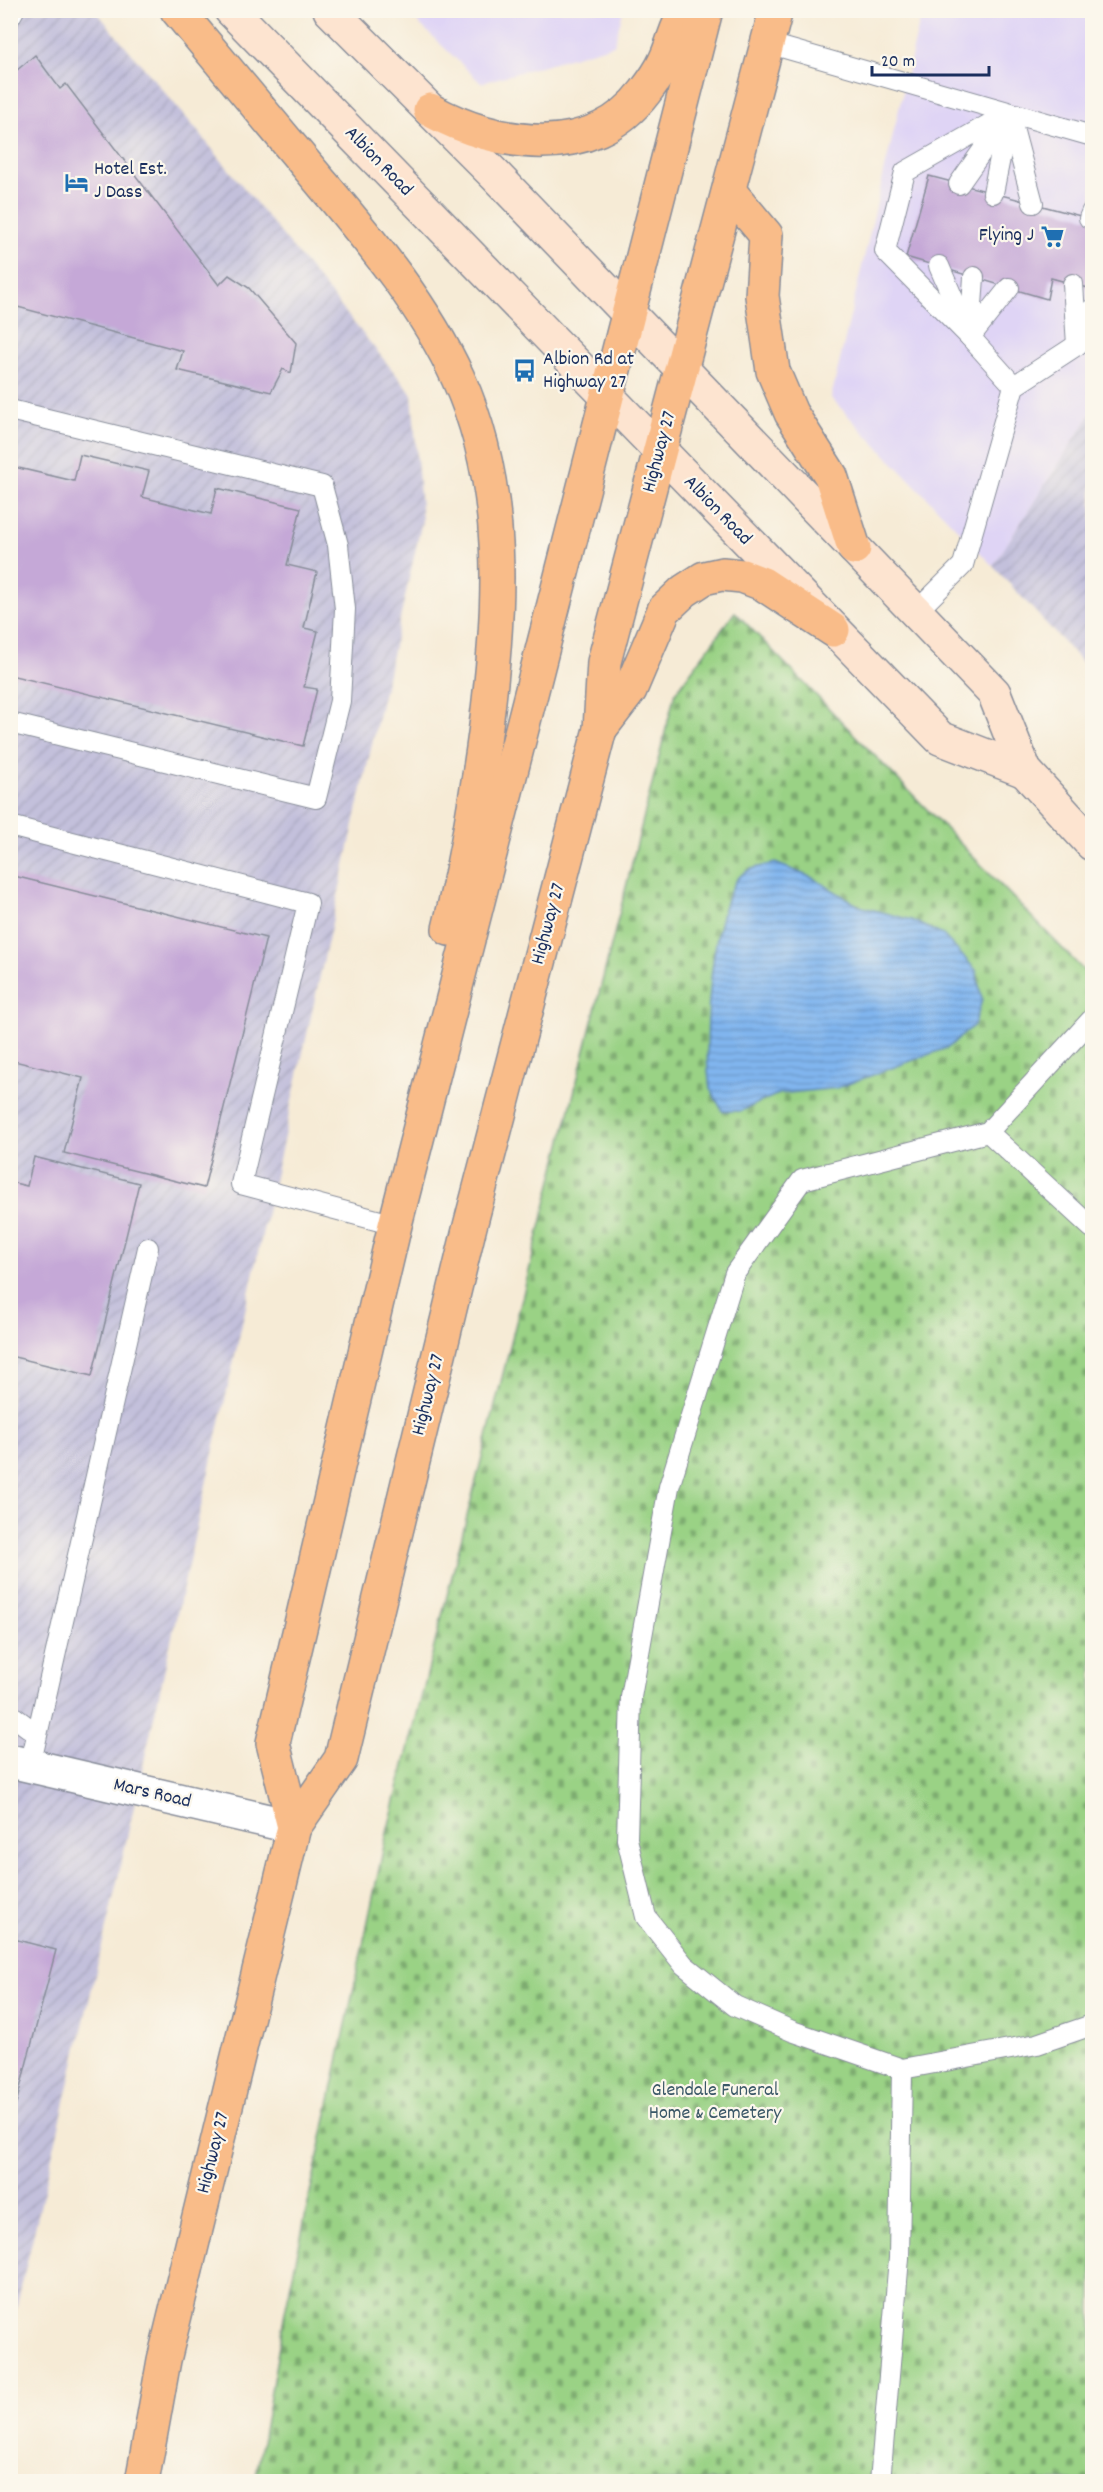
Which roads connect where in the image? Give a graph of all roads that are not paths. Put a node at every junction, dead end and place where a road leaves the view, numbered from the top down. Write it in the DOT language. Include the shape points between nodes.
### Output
graph roads {
  1 [pos="14,10"];
  2 [pos="177,10"];
  3 [pos="231,10"];
  4 [pos="330,10"];
  5 [pos="687,10"];
  6 [pos="706,10"];
  7 [pos="776,10"];
  8 [pos="10,17"];
  9 [pos="767,43"];
  10 [pos="430,110"];
  11 [pos="1009,113"];
  12 [pos="1092,136"];
  13 [pos="958,184"];
  14 [pos="729,191"];
  15 [pos="993,193"];
  16 [pos="1033,203"];
  17 [pos="939,266"];
  18 [pos="974,277"];
  19 [pos="1073,284"];
  20 [pos="1009,288"];
  21 [pos="1092,309"];
  22 [pos="628,314"];
  23 [pos="1092,332"];
  24 [pos="970,337"];
  25 [pos="1077,345"];
  26 [pos="682,370"];
  27 [pos="1014,386"];
  28 [pos="607,398"];
  29 [pos="10,410"];
  30 [pos="660,452"];
  31 [pos="854,548"];
  32 [pos="916,612"];
  33 [pos="833,630"];
  34 [pos="10,723"];
  35 [pos="600,729"];
  36 [pos="1025,771"];
  37 [pos="10,826"];
  38 [pos="1092,844"];
  39 [pos="452,1003"];
  40 [pos="1092,1019"];
  41 [pos="988,1132"];
  42 [pos="395,1225"];
  43 [pos="1092,1228"];
  44 [pos="148,1248"];
  45 [pos="10,1714"];
  46 [pos="37,1734"];
  47 [pos="20,1764"];
  48 [pos="294,1827"];
  49 [pos="1092,2025"];
  50 [pos="902,2069"];
  51 [pos="142,2481"];
  52 [pos="880,2481"];
  1 -- 8 [label="lane"];
  2 -- 39 [label="main road" via="375,246 425,318 458,377 475,421 491,486 498,550 496,649 481,767 446,946"];
  3 -- 28 [label="main road, Albion Road"];
  4 -- 10 [label="main road, Albion Road"];
  5 -- 10 [label="main road" via="665,62 644,94 619,118 589,134 561,141 514,140 475,131"];
  6 -- 22 [label="main road, Highway 27"];
  7 -- 9 [label="main road, Highway 27"];
  9 -- 11 [label="lane"];
  9 -- 14 [label="main road, Highway 27"];
  10 -- 22 [label="main road, Albion Road"];
  11 -- 12 [label="lane"];
  11 -- 13 [label="lane"];
  11 -- 15 [label="lane"];
  11 -- 16 [label="lane"];
  11 -- 24 [label="lane" via="905,172 885,251"];
  14 -- 26 [label="main road, Highway 27"];
  14 -- 31 [label="main road" via="766,235 762,296 774,371 791,413 831,476"];
  17 -- 24 [label="lane"];
  18 -- 24 [label="lane"];
  19 -- 25 [label="lane"];
  20 -- 24 [label="lane"];
  21 -- 25 [label="lane"];
  22 -- 26 [label="main road, Albion Road"];
  22 -- 28 [label="main road, Highway 27"];
  23 -- 25 [label="lane"];
  24 -- 27 [label="lane"];
  25 -- 27 [label="lane"];
  26 -- 30 [label="main road, Highway 27"];
  26 -- 31 [label="main road, Albion Road"];
  27 -- 32 [label="lane" via="963,565"];
  28 -- 30 [label="main road, Albion Road"];
  28 -- 39 [label="main road, Highway 27"];
  29 -- 34 [label="lane" via="322,486 338,544 345,609 339,701 316,798"];
  30 -- 33 [label="main road, Albion Road"];
  30 -- 35 [label="main road, Highway 27" via="604,662"];
  31 -- 32 [label="main road, Albion Road"];
  32 -- 36 [label="main road, Albion Road" via="994,693"];
  33 -- 35 [label="main road" via="763,584 742,576 722,574 704,578 664,610 630,690"];
  33 -- 36 [label="main road, Albion Road" via="940,738"];
  35 -- 48 [label="main road, Highway 27" via="470,1226 341,1759"];
  36 -- 38 [label="main road, Albion Road"];
  37 -- 42 [label="lane" via="308,903 241,1184"];
  39 -- 42 [label="main road, Highway 27"];
  40 -- 41 [label="lane"];
  41 -- 43 [label="lane"];
  41 -- 50 [label="lane" via="802,1180 735,1273 669,1487 632,1697 627,1839 645,1917 684,1965 735,2006 792,2031"];
  42 -- 48 [label="main road, Highway 27" via="273,1743"];
  44 -- 46 [label="lane"];
  45 -- 46 [label="lane"];
  46 -- 47 [label="lane"];
  47 -- 48 [label="street, Mars Road"];
  48 -- 51 [label="main road, Highway 27" via="164,2360"];
  49 -- 50 [label="lane" via="1037,2044"];
  50 -- 52 [label="lane" via="899,2258"];
}
